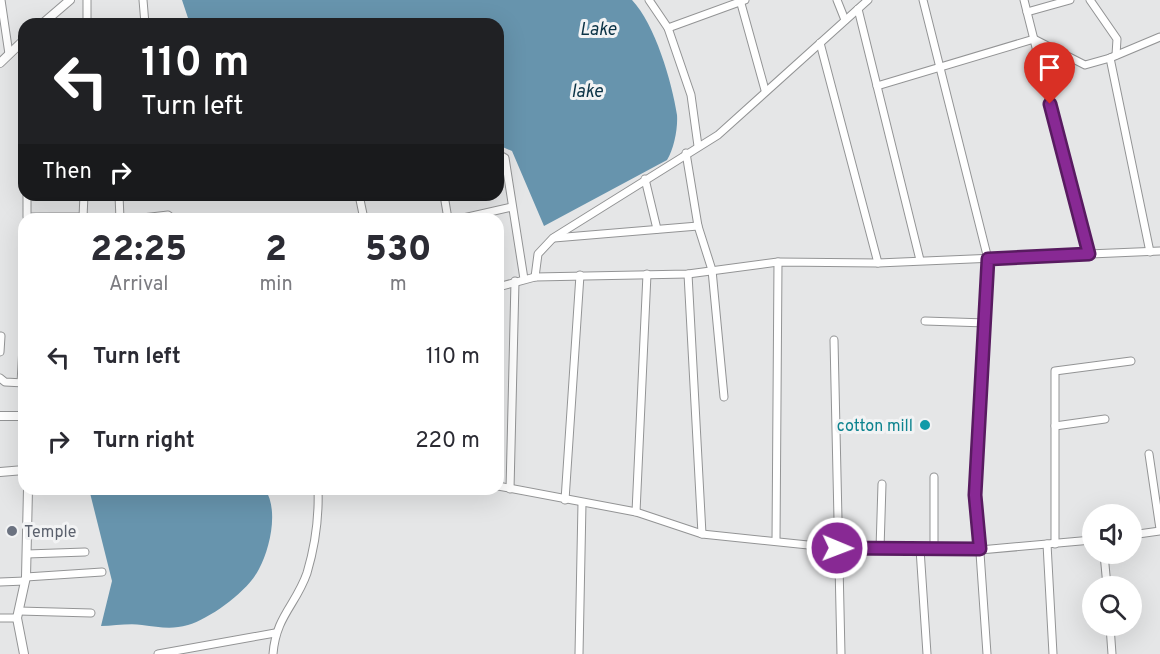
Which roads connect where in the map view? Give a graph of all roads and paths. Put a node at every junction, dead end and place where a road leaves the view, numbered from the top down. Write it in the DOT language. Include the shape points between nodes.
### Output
graph roads {
  1 [pos="1,0"];
  2 [pos="87,0"];
  3 [pos="143,0"];
  4 [pos="649,0"];
  5 [pos="742,0"];
  6 [pos="837,0"];
  7 [pos="868,0"];
  8 [pos="923,0"];
  9 [pos="1024,0"];
  10 [pos="1070,0"];
  11 [pos="1090,0"];
  12 [pos="69,1"];
  13 [pos="858,9"];
  14 [pos="1027,12"];
  15 [pos="49,18"];
  16 [pos="87,18"];
  17 [pos="145,18"];
  18 [pos="845,20"];
  19 [pos="668,28"];
  20 [pos="1160,37"];
  21 [pos="1034,39"];
  22 [pos="820,43"];
  23 [pos="18,46"];
  24 [pos="9,54"];
  25 [pos="1113,57"];
  26 [pos="0,63"];
  27 [pos="939,66"];
  28 [pos="877,86"];
  29 [pos="765,90"];
  30 [pos="698,146"];
  31 [pos="686,153"];
  32 [pos="504,156"];
  33 [pos="645,179"];
  34 [pos="512,207"];
  35 [pos="486,213"];
  36 [pos="698,226"];
  37 [pos="657,230"];
  38 [pos="553,238"];
  39 [pos="1160,251"];
  40 [pos="1150,252"];
  41 [pos="1089,254"];
  42 [pos="988,259"];
  43 [pos="920,260"];
  44 [pos="778,262"];
  45 [pos="878,263"];
  46 [pos="712,270"];
  47 [pos="647,274"];
  48 [pos="688,274"];
  49 [pos="580,275"];
  50 [pos="535,277"];
  51 [pos="524,279"];
  52 [pos="515,281"];
  53 [pos="504,285"];
  54 [pos="925,321"];
  55 [pos="986,323"];
  56 [pos="1,336"];
  57 [pos="834,340"];
  58 [pos="0,352"];
  59 [pos="1131,360"];
  60 [pos="0,378"];
  61 [pos="18,383"];
  62 [pos="724,397"];
  63 [pos="0,416"];
  64 [pos="18,416"];
  65 [pos="1105,419"];
  66 [pos="1055,426"];
  67 [pos="1149,454"];
  68 [pos="18,470"];
  69 [pos="0,472"];
  70 [pos="934,477"];
  71 [pos="882,484"];
  72 [pos="504,488"];
  73 [pos="510,489"];
  74 [pos="28,495"];
  75 [pos="318,495"];
  76 [pos="565,500"];
  77 [pos="582,502"];
  78 [pos="636,512"];
  79 [pos="1160,530"];
  80 [pos="1142,533"];
  81 [pos="702,534"];
  82 [pos="776,541"];
  83 [pos="1082,541"];
  84 [pos="1051,544"];
  85 [pos="837,548"];
  86 [pos="880,549"];
  87 [pos="920,549"];
  88 [pos="934,549"];
  89 [pos="980,549"];
  90 [pos="85,552"];
  91 [pos="27,554"];
  92 [pos="102,572"];
  93 [pos="25,579"];
  94 [pos="0,582"];
  95 [pos="91,613"];
  96 [pos="18,614"];
  97 [pos="0,618"];
  98 [pos="275,633"];
  99 [pos="1111,636"];
  100 [pos="24,654"];
  101 [pos="158,654"];
  102 [pos="273,654"];
  103 [pos="579,654"];
  104 [pos="841,654"];
  105 [pos="927,654"];
  106 [pos="987,654"];
  107 [pos="1053,654"];
  108 [pos="1112,654"];
  1 -- 24 [label="street"];
  2 -- 16 [label="street"];
  3 -- 17 [label="street"];
  4 -- 19 [label="street"];
  5 -- 19 [label="street"];
  5 -- 29 [label="street"];
  6 -- 18 [label="street"];
  7 -- 13 [label="street"];
  8 -- 27 [label="street"];
  9 -- 14 [label="street"];
  10 -- 14 [label="street"];
  11 -- 25 [label="street" via="1117,39"];
  12 -- 15 [label="street"];
  13 -- 18 [label="street"];
  13 -- 28 [label="street"];
  14 -- 21 [label="street"];
  18 -- 22 [label="street"];
  19 -- 30 [label="street" via="691,95"];
  20 -- 25 [label="street"];
  21 -- 25 [label="street" via="1085,65"];
  21 -- 27 [label="street"];
  21 -- 41 [label="street"];
  22 -- 29 [label="street"];
  22 -- 45 [label="street"];
  23 -- 24 [label="street"];
  24 -- 26 [label="street"];
  25 -- 40 [label="street"];
  27 -- 28 [label="street"];
  27 -- 42 [label="street"];
  28 -- 43 [label="street"];
  29 -- 30 [label="street" via="718,135"];
  30 -- 31 [label="street"];
  31 -- 33 [label="street"];
  31 -- 36 [label="street"];
  32 -- 34 [label="street"];
  33 -- 37 [label="street"];
  33 -- 38 [label="street"];
  34 -- 35 [label="street"];
  34 -- 51 [label="street"];
  36 -- 37 [label="street"];
  36 -- 46 [label="street"];
  37 -- 38 [label="street"];
  38 -- 50 [label="street" via="538,254"];
  39 -- 40 [label="street"];
  40 -- 41 [label="street"];
  41 -- 42 [label="street"];
  42 -- 43 [label="street"];
  42 -- 55 [label="street"];
  43 -- 45 [label="street"];
  44 -- 45 [label="street"];
  44 -- 46 [label="street"];
  44 -- 82 [label="street"];
  46 -- 48 [label="street"];
  46 -- 62 [label="street"];
  47 -- 48 [label="street"];
  47 -- 49 [label="street"];
  47 -- 78 [label="street"];
  48 -- 81 [label="street"];
  49 -- 50 [label="street"];
  49 -- 76 [label="street"];
  50 -- 51 [label="street"];
  51 -- 52 [label="street"];
  52 -- 53 [label="street"];
  52 -- 73 [label="street"];
  54 -- 55 [label="street"];
  55 -- 89 [label="street" via="975,495"];
  56 -- 58 [label="street"];
  57 -- 85 [label="street"];
  59 -- 66 [label="street" via="1055,371"];
  60 -- 61 [label="street"];
  63 -- 64 [label="street"];
  65 -- 66 [label="street"];
  66 -- 84 [label="street"];
  67 -- 79 [label="street"];
  68 -- 69 [label="street"];
  70 -- 88 [label="street"];
  71 -- 86 [label="street"];
  72 -- 73 [label="street"];
  73 -- 76 [label="street"];
  74 -- 91 [label="street"];
  75 -- 98 [label="street" via="319,513 306,574"];
  76 -- 77 [label="street"];
  77 -- 78 [label="street"];
  77 -- 103 [label="street"];
  78 -- 81 [label="street"];
  79 -- 80 [label="street"];
  81 -- 82 [label="street"];
  82 -- 85 [label="street"];
  83 -- 84 [label="street"];
  84 -- 89 [label="street"];
  84 -- 107 [label="street"];
  85 -- 86 [label="street"];
  85 -- 104 [label="street"];
  86 -- 87 [label="street"];
  87 -- 88 [label="street"];
  87 -- 105 [label="street"];
  88 -- 89 [label="street"];
  89 -- 106 [label="street"];
  90 -- 91 [label="street"];
  91 -- 93 [label="street"];
  92 -- 93 [label="street"];
  93 -- 94 [label="street"];
  93 -- 96 [label="street"];
  95 -- 96 [label="street"];
  96 -- 97 [label="street"];
  96 -- 100 [label="street"];
  98 -- 101 [label="street"];
  98 -- 102 [label="street"];
  99 -- 108 [label="street"];
}
